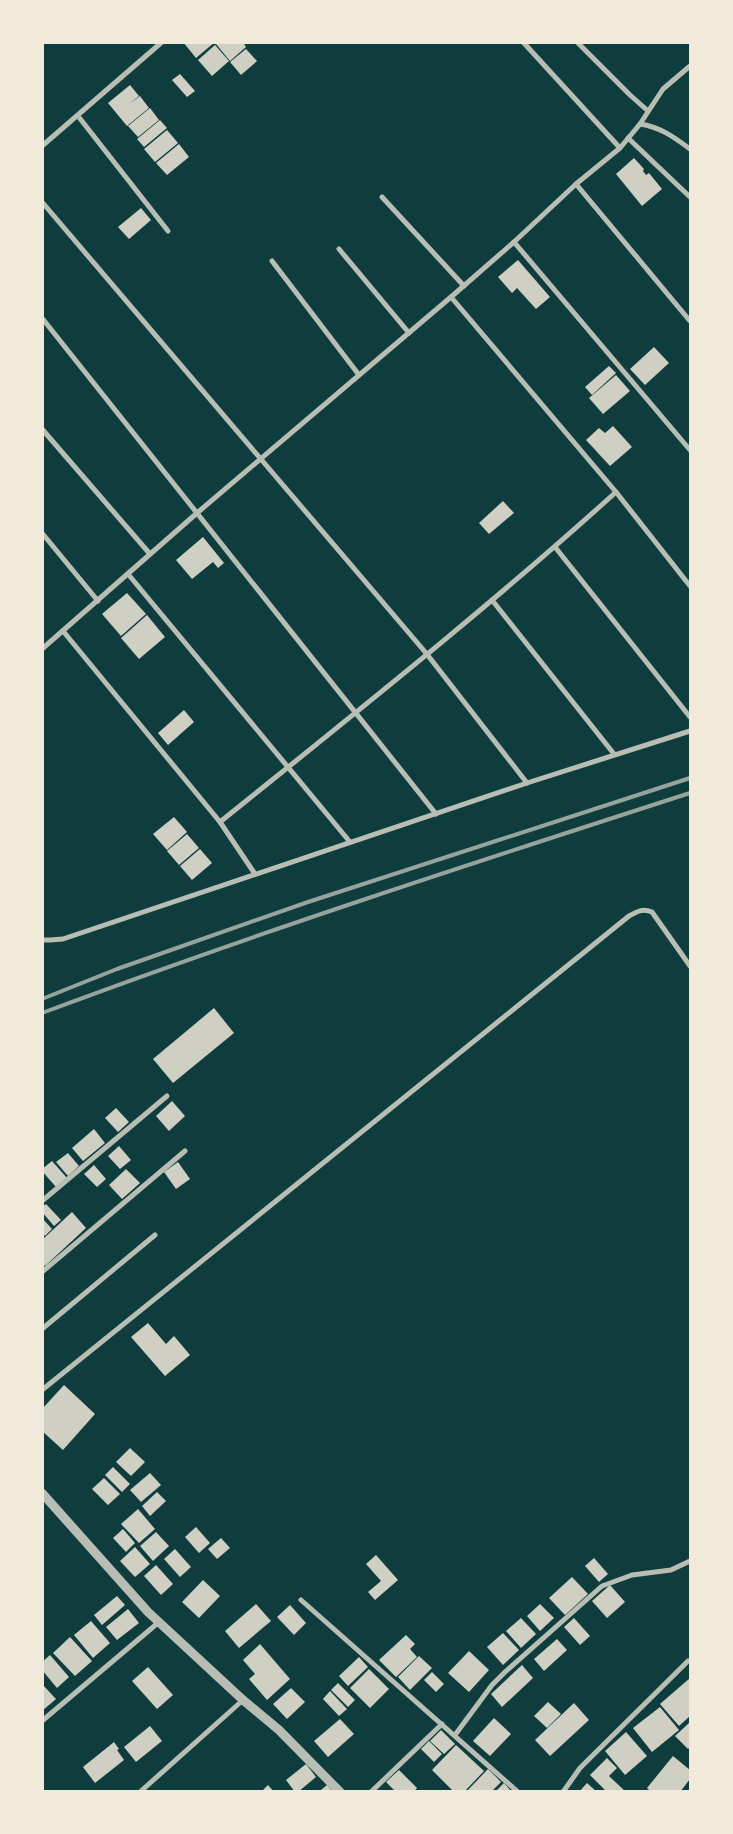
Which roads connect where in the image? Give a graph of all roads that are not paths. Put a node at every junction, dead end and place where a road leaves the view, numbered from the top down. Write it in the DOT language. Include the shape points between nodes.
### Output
graph roads {
  1 [pos="162,42"];
  2 [pos="523,42"];
  3 [pos="577,42"];
  4 [pos="690,66"];
  5 [pos="648,111"];
  6 [pos="78,116"];
  7 [pos="640,124"];
  8 [pos="628,138"];
  9 [pos="42,146"];
  10 [pos="620,148"];
  11 [pos="690,149"];
  12 [pos="576,184"];
  13 [pos="382,197"];
  14 [pos="690,197"];
  15 [pos="42,202"];
  16 [pos="168,231"];
  17 [pos="514,242"];
  18 [pos="339,249"];
  19 [pos="272,261"];
  20 [pos="464,286"];
  21 [pos="451,297"];
  22 [pos="42,318"];
  23 [pos="690,321"];
  24 [pos="409,333"];
  25 [pos="359,375"];
  26 [pos="42,429"];
  27 [pos="690,450"];
  28 [pos="260,460"];
  29 [pos="616,492"];
  30 [pos="197,513"];
  31 [pos="42,533"];
  32 [pos="555,547"];
  33 [pos="150,554"];
  34 [pos="128,574"];
  35 [pos="690,586"];
  36 [pos="492,600"];
  37 [pos="98,601"];
  38 [pos="63,631"];
  39 [pos="42,649"];
  40 [pos="426,653"];
  41 [pos="356,713"];
  42 [pos="690,717"];
  43 [pos="690,731"];
  44 [pos="614,754"];
  45 [pos="288,767"];
  46 [pos="527,783"];
  47 [pos="436,814"];
  48 [pos="220,822"];
  49 [pos="350,842"];
  50 [pos="255,874"];
  51 [pos="42,940"];
  52 [pos="690,966"];
  53 [pos="167,1096"];
  54 [pos="185,1150"];
  55 [pos="42,1201"];
  56 [pos="155,1235"];
  57 [pos="42,1272"];
  58 [pos="42,1329"];
  59 [pos="42,1390"];
  60 [pos="43,1494"];
  61 [pos="690,1562"];
  62 [pos="301,1600"];
  63 [pos="159,1622"];
  64 [pos="688,1661"];
  65 [pos="243,1700"];
  66 [pos="42,1721"];
  67 [pos="442,1724"];
  68 [pos="455,1735"];
  69 [pos="140,1792"];
  70 [pos="340,1792"];
  71 [pos="371,1792"];
  72 [pos="518,1792"];
  73 [pos="563,1792"];
  1 -- 6 [label="street"];
  2 -- 10 [label="street"];
  3 -- 5 [label="street"];
  4 -- 5 [label="street" via="663,89"];
  5 -- 7 [label="street"];
  6 -- 9 [label="street"];
  6 -- 16 [label="street"];
  7 -- 8 [label="street"];
  7 -- 11 [label="street" via="654,126"];
  8 -- 10 [label="street"];
  8 -- 14 [label="street"];
  10 -- 12 [label="street"];
  12 -- 17 [label="street"];
  12 -- 23 [label="street"];
  13 -- 20 [label="street"];
  15 -- 28 [label="street"];
  17 -- 20 [label="street"];
  17 -- 27 [label="street"];
  18 -- 24 [label="street"];
  19 -- 25 [label="street"];
  20 -- 21 [label="street"];
  21 -- 24 [label="street"];
  21 -- 29 [label="street"];
  22 -- 30 [label="street"];
  24 -- 25 [label="street"];
  25 -- 28 [label="street"];
  26 -- 33 [label="street"];
  28 -- 30 [label="street"];
  28 -- 40 [label="street"];
  29 -- 32 [label="street"];
  29 -- 35 [label="street"];
  30 -- 33 [label="street"];
  30 -- 41 [label="street"];
  31 -- 37 [label="street"];
  32 -- 36 [label="street"];
  32 -- 42 [label="street"];
  33 -- 34 [label="street"];
  34 -- 37 [label="street"];
  34 -- 45 [label="street"];
  36 -- 40 [label="street"];
  36 -- 44 [label="street"];
  37 -- 38 [label="street"];
  38 -- 39 [label="street"];
  38 -- 48 [label="street"];
  40 -- 41 [label="street"];
  40 -- 46 [label="street"];
  41 -- 45 [label="street"];
  41 -- 47 [label="street"];
  43 -- 44 [label="street"];
  44 -- 46 [label="street"];
  45 -- 48 [label="street"];
  45 -- 49 [label="street"];
  46 -- 47 [label="street"];
  47 -- 49 [label="street"];
  48 -- 50 [label="street"];
  49 -- 50 [label="street"];
  50 -- 51 [label="street" via="62,938"];
  52 -- 59 [label="street" via="652,912 639,910 629,916"];
  53 -- 55 [label="street"];
  54 -- 57 [label="street"];
  56 -- 58 [label="street"];
  60 -- 63 [label="street"];
  61 -- 68 [label="street" via="671,1570 632,1575 602,1586 498,1679"];
  62 -- 67 [label="street"];
  63 -- 65 [label="street"];
  63 -- 66 [label="street"];
  64 -- 73 [label="street" via="580,1768"];
  65 -- 69 [label="street"];
  65 -- 70 [label="street" via="279,1730"];
  67 -- 68 [label="street"];
  67 -- 71 [label="street"];
  68 -- 72 [label="street"];
}
